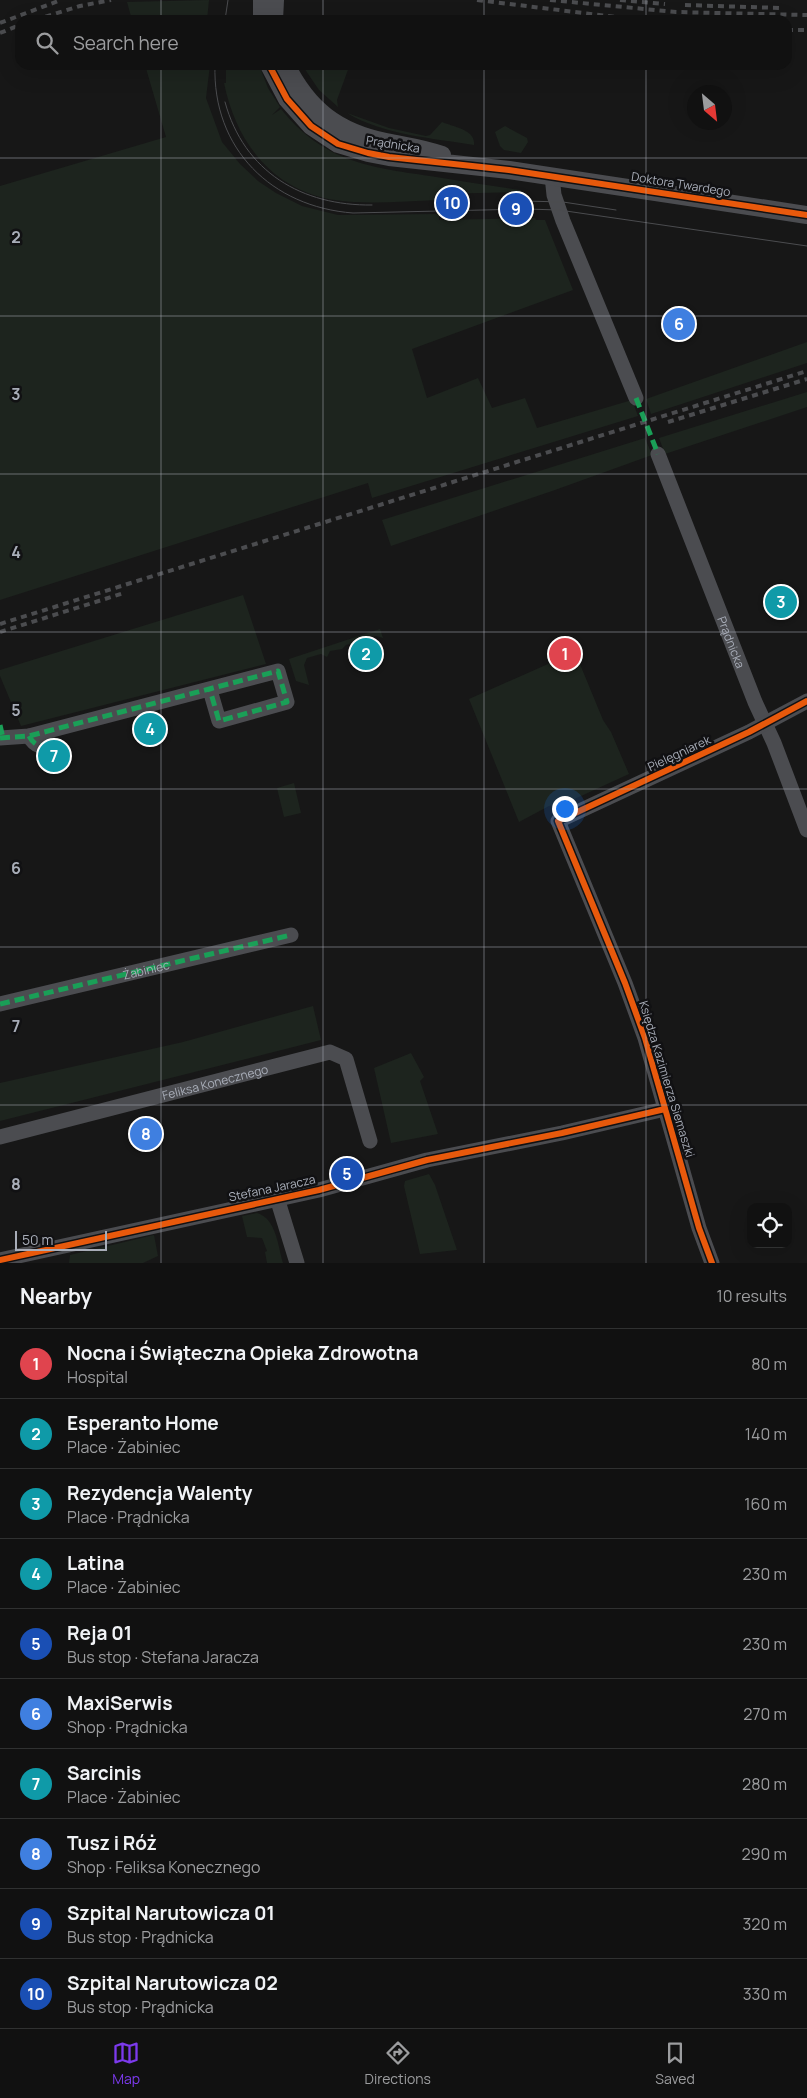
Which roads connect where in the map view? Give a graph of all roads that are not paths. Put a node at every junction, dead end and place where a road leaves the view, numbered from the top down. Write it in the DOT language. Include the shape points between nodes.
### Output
graph roads {
  1 [pos="262,0"];
  2 [pos="275,0"];
  3 [pos="262,15"];
  4 [pos="274,15"];
  5 [pos="272,70"];
  6 [pos="289,70"];
  7 [pos="465,164"];
  8 [pos="552,176"];
  9 [pos="807,215"];
  10 [pos="636,398"];
  11 [pos="658,454"];
  12 [pos="210,690"];
  13 [pos="807,701"];
  14 [pos="765,724"];
  15 [pos="1,734"];
  16 [pos="29,736"];
  17 [pos="53,745"];
  18 [pos="558,821"];
  19 [pos="807,830"];
  20 [pos="292,935"];
  21 [pos="0,1004"];
  22 [pos="665,1109"];
  23 [pos="0,1136"];
  24 [pos="370,1141"];
  25 [pos="277,1198"];
  26 [pos="0,1260"];
  27 [pos="297,1263"];
  28 [pos="712,1263"];
  1 -- 3 [label="street"];
  2 -- 4 [label="street"];
  5 -- 7 [label="street, Prądnicka" via="295,109 311,126 338,144 389,157"];
  6 -- 7 [label="street, Prądnicka" via="306,99 342,126 373,139 422,148"];
  7 -- 8 [label="street, Prądnicka"];
  8 -- 9 [label="street, Doktora Twardego"];
  8 -- 10 [label="street" via="563,221"];
  11 -- 14 [label="street, Prądnicka"];
  12 -- 12 [label="street" via="278,671 287,702 219,721"];
  12 -- 16 [label="street"];
  13 -- 14 [label="street, Pielęgniarek"];
  14 -- 18 [label="street, Pielęgniarek"];
  14 -- 19 [label="street, Prądnicka"];
  15 -- 16 [label="street" via="18,738"];
  16 -- 17 [label="street" via="38,746"];
  18 -- 22 [label="street, Księdza Kazimierza Siemaszki" via="638,1018"];
  20 -- 21 [label="street, Żabiniec"];
  22 -- 25 [label="street, Stefana Jaracza" via="427,1160 319,1190"];
  22 -- 28 [label="street, Księdza Kazimierza Siemaszki"];
  23 -- 24 [label="street, Feliksa Konecznego" via="330,1052 346,1059"];
  25 -- 26 [label="street, Stefana Jaracza"];
  25 -- 27 [label="street"];
}
